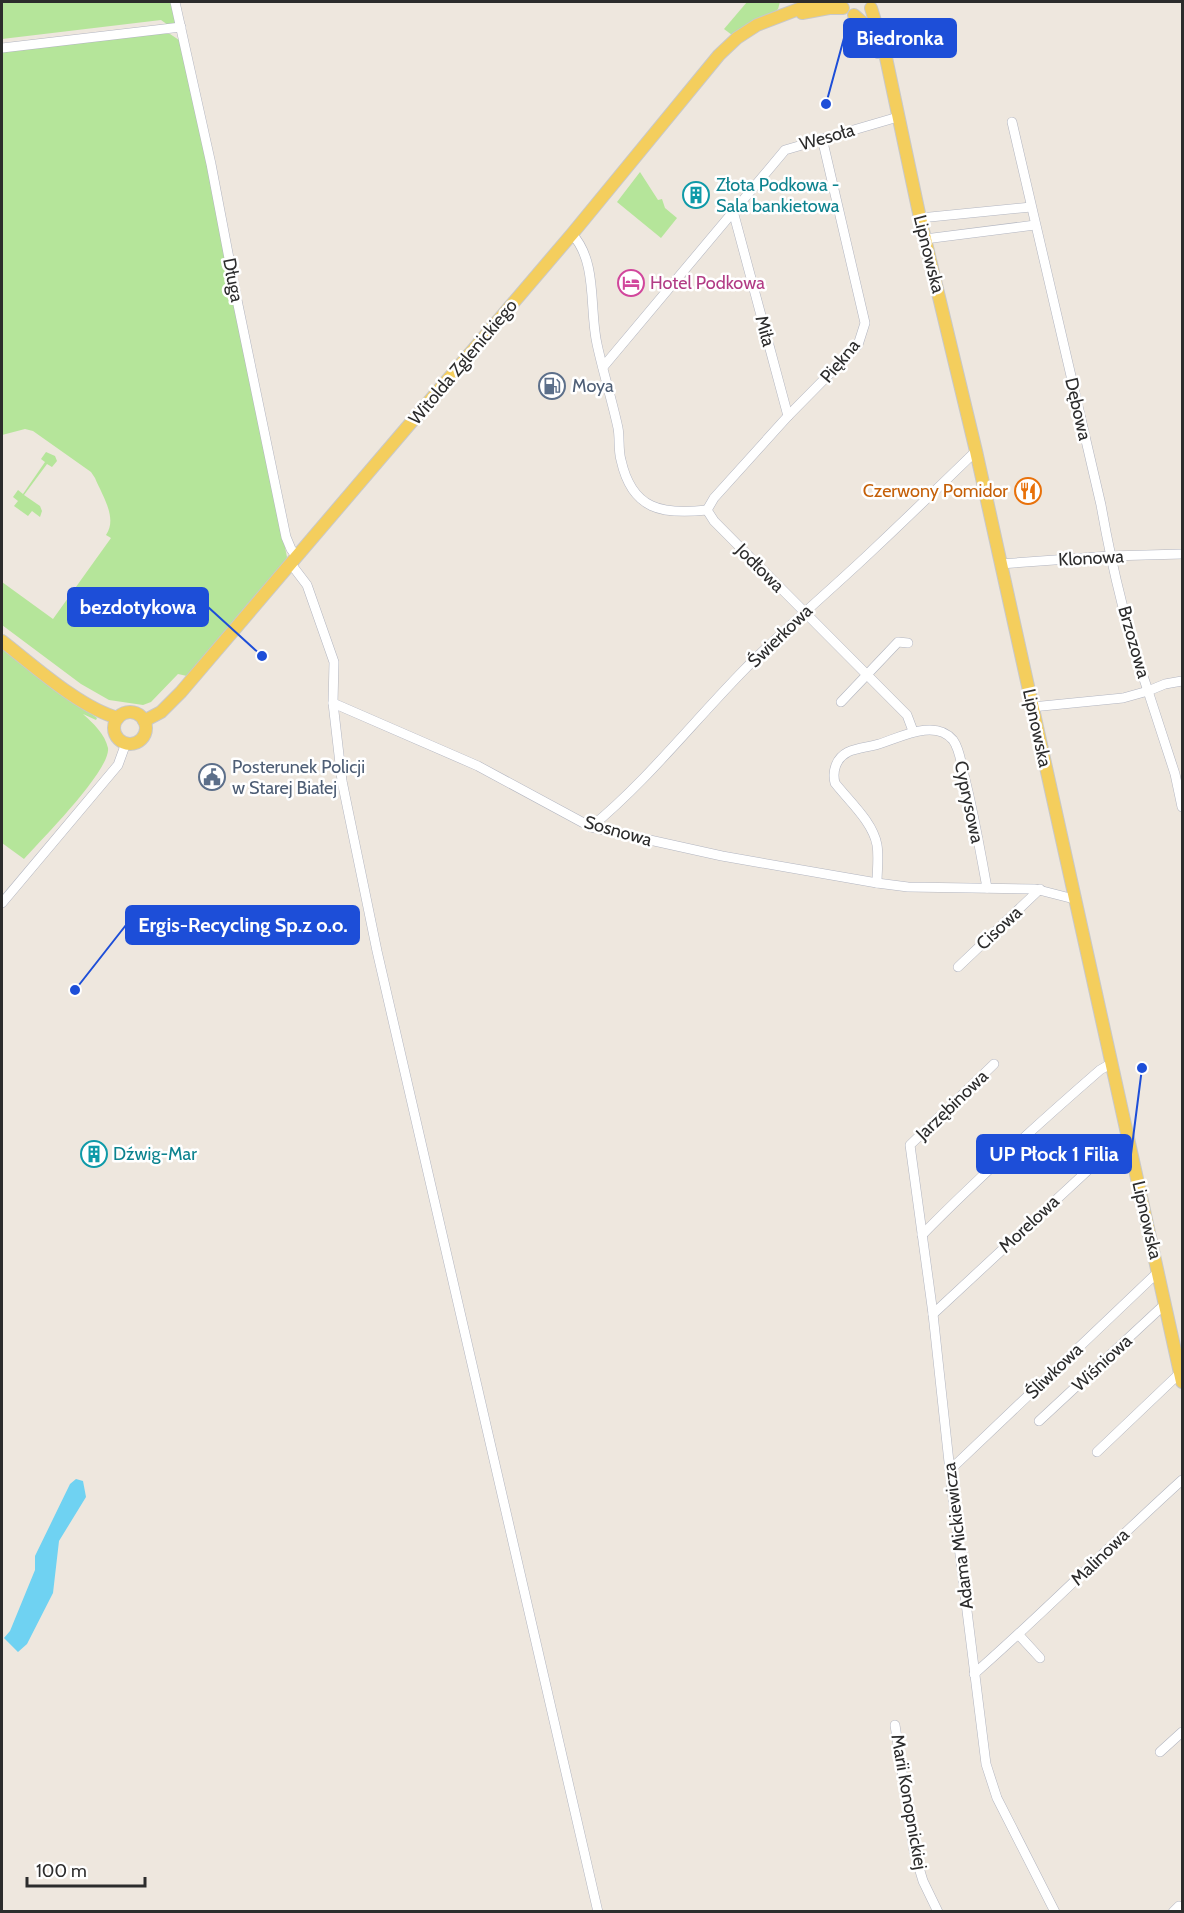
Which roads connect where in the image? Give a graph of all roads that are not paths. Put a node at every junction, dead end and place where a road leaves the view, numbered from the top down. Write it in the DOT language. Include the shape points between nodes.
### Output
graph roads {
  1 [pos="175,2"];
  2 [pos="817,2"];
  3 [pos="841,5"];
  4 [pos="872,5"];
  5 [pos="789,13"];
  6 [pos="854,15"];
  7 [pos="181,27"];
  8 [pos="2,48"];
  9 [pos="888,75"];
  10 [pos="898,117"];
  11 [pos="1012,122"];
  12 [pos="822,138"];
  13 [pos="1031,207"];
  14 [pos="733,211"];
  15 [pos="920,218"];
  16 [pos="1035,225"];
  17 [pos="572,234"];
  18 [pos="925,239"];
  19 [pos="603,367"];
  20 [pos="788,416"];
  21 [pos="976,451"];
  22 [pos="707,510"];
  23 [pos="1182,554"];
  24 [pos="1110,556"];
  25 [pos="294,560"];
  26 [pos="1000,564"];
  27 [pos="1120,593"];
  28 [pos="803,612"];
  29 [pos="2,641"];
  30 [pos="908,643"];
  31 [pos="867,675"];
  32 [pos="1182,681"];
  33 [pos="1148,691"];
  34 [pos="840,702"];
  35 [pos="333,703"];
  36 [pos="1032,708"];
  37 [pos="118,718"];
  38 [pos="144,721"];
  39 [pos="913,731"];
  40 [pos="126,743"];
  41 [pos="1182,807"];
  42 [pos="591,827"];
  43 [pos="877,883"];
  44 [pos="987,888"];
  45 [pos="1040,890"];
  46 [pos="1074,899"];
  47 [pos="2,903"];
  48 [pos="958,967"];
  49 [pos="1112,1063"];
  50 [pos="994,1064"];
  51 [pos="1129,1141"];
  52 [pos="910,1145"];
  53 [pos="922,1234"];
  54 [pos="1158,1272"];
  55 [pos="1165,1304"];
  56 [pos="933,1314"];
  57 [pos="1181,1378"];
  58 [pos="1039,1421"];
  59 [pos="1097,1452"];
  60 [pos="950,1470"];
  61 [pos="1182,1480"];
  62 [pos="1019,1635"];
  63 [pos="1040,1658"];
  64 [pos="974,1674"];
  65 [pos="895,1725"];
  66 [pos="1182,1732"];
  67 [pos="1160,1752"];
  68 [pos="598,1911"];
  69 [pos="938,1911"];
  70 [pos="1055,1911"];
  1 -- 7 [label="street, Długa"];
  2 -- 5 [label="main road, Witolda Zglenickiego"];
  3 -- 5 [label="main road, Witolda Zglenickiego"];
  3 -- 6 [label="main road"];
  4 -- 6 [label="main road" via="863,14"];
  4 -- 9 [label="main road, Lipnowska"];
  5 -- 17 [label="main road, Witolda Zglenickiego" via="757,25 724,50"];
  6 -- 9 [label="main road, Lipnowska" via="865,27"];
  7 -- 8 [label="street"];
  7 -- 25 [label="street, Długa" via="286,537"];
  9 -- 10 [label="main road, Lipnowska"];
  10 -- 12 [label="street, Wesoła"];
  10 -- 15 [label="main road, Lipnowska"];
  11 -- 13 [label="street, Dębowa"];
  12 -- 14 [label="street, Wesoła" via="785,150"];
  12 -- 20 [label="street, Piękna" via="865,323 858,345"];
  13 -- 15 [label="street"];
  13 -- 16 [label="street, Dębowa"];
  14 -- 19 [label="street, Wesoła"];
  14 -- 20 [label="street, Miła"];
  15 -- 18 [label="main road, Lipnowska"];
  16 -- 18 [label="street"];
  16 -- 24 [label="street, Dębowa"];
  17 -- 19 [label="street" via="583,249"];
  17 -- 25 [label="main road, Witolda Zglenickiego"];
  18 -- 21 [label="main road, Lipnowska"];
  19 -- 22 [label="street" via="619,431 620,458 636,494 650,506 667,512"];
  20 -- 22 [label="street, Piękna"];
  21 -- 26 [label="main road, Lipnowska"];
  21 -- 28 [label="street, Świerkowa"];
  22 -- 28 [label="street, Jodłowa"];
  23 -- 24 [label="street, Klonowa"];
  24 -- 26 [label="street, Klonowa"];
  24 -- 27 [label="street, Dębowa"];
  25 -- 35 [label="street" via="334,662"];
  25 -- 38 [label="main road, Witolda Zglenickiego" via="181,692 161,712"];
  26 -- 36 [label="main road, Lipnowska"];
  27 -- 33 [label="street, Brzozowa"];
  28 -- 31 [label="street, Jodłowa"];
  28 -- 42 [label="street, Świerkowa" via="612,810"];
  29 -- 37 [label="main road" via="75,696"];
  30 -- 31 [label="street" via="898,642"];
  31 -- 34 [label="street"];
  31 -- 39 [label="street, Jodłowa" via="907,715"];
  32 -- 33 [label="street, Brzozowa"];
  33 -- 36 [label="street" via="1123,698"];
  33 -- 41 [label="street"];
  35 -- 42 [label="street, Sosnowa" via="478,766"];
  35 -- 68 [label="street" via="342,781 378,951"];
  36 -- 46 [label="main road, Lipnowska"];
  37 -- 38 [label="main road" via="134,713"];
  37 -- 40 [label="main road" via="115,731 118,739"];
  38 -- 40 [label="main road" via="142,738"];
  39 -- 43 [label="street" via="848,752 832,775 870,827 878,863"];
  39 -- 44 [label="street, Cyprysowa" via="948,735 958,749"];
  40 -- 47 [label="street" via="118,765"];
  42 -- 43 [label="street, Sosnowa" via="722,856"];
  43 -- 44 [label="street, Sosnowa"];
  44 -- 45 [label="street, Sosnowa"];
  45 -- 46 [label="street, Sosnowa"];
  45 -- 48 [label="street, Cisowa"];
  46 -- 49 [label="main road, Lipnowska"];
  49 -- 51 [label="main road, Lipnowska"];
  49 -- 53 [label="street" via="1039,1123"];
  50 -- 52 [label="street, Jarzębinowa"];
  51 -- 54 [label="main road, Lipnowska"];
  51 -- 56 [label="street, Morelowa" via="1113,1147"];
  52 -- 53 [label="street, Adama Mickiewicza"];
  53 -- 56 [label="street, Adama Mickiewicza"];
  54 -- 55 [label="main road, Lipnowska"];
  54 -- 60 [label="street, Śliwkowa"];
  55 -- 57 [label="main road, Lipnowska"];
  55 -- 58 [label="street, Wiśniowa"];
  56 -- 60 [label="street, Adama Mickiewicza"];
  57 -- 59 [label="street"];
  60 -- 64 [label="street, Adama Mickiewicza"];
  61 -- 62 [label="street, Malinowa"];
  62 -- 63 [label="street"];
  62 -- 64 [label="street, Malinowa"];
  64 -- 70 [label="street, Adama Mickiewicza" via="986,1764 997,1798"];
  65 -- 69 [label="street, Marii Konopnickiej" via="914,1851"];
  66 -- 67 [label="street"];
}
